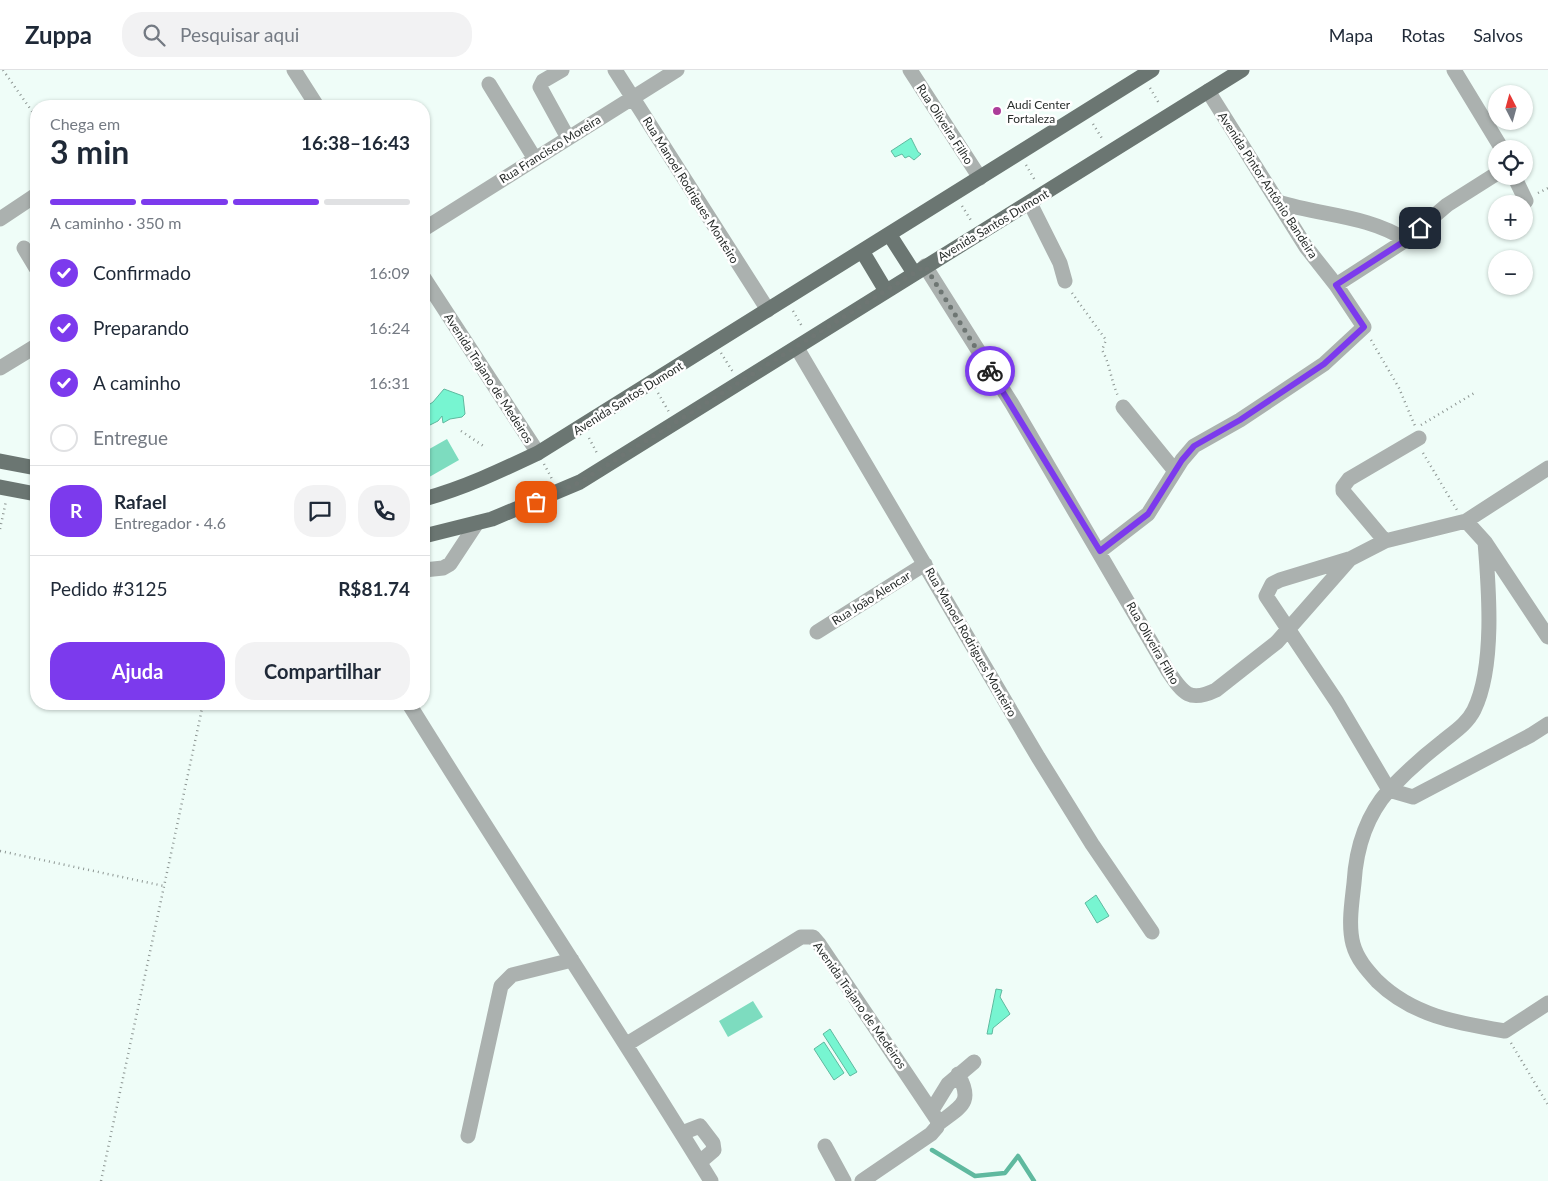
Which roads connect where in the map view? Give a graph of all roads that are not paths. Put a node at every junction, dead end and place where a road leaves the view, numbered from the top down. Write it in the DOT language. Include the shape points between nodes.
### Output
graph roads {
  1 [pos="294,70"];
  2 [pos="562,70"];
  3 [pos="615,70"];
  4 [pos="677,70"];
  5 [pos="910,70"];
  6 [pos="1242,70"];
  7 [pos="1454,70"];
  8 [pos="1147,73"];
  9 [pos="489,84"];
  10 [pos="1208,91"];
  11 [pos="633,98"];
  12 [pos="313,100"];
  13 [pos="568,138"];
  14 [pos="1497,140"];
  15 [pos="535,159"];
  16 [pos="980,178"];
  17 [pos="1488,179"];
  18 [pos="30,199"];
  19 [pos="1037,199"];
  20 [pos="1278,202"];
  21 [pos="0,218"];
  22 [pos="430,225"];
  23 [pos="889,234"];
  24 [pos="1406,240"];
  25 [pos="24,248"];
  26 [pos="862,251"];
  27 [pos="30,258"];
  28 [pos="919,270"];
  29 [pos="1065,280"];
  30 [pos="1336,285"];
  31 [pos="430,287"];
  32 [pos="886,291"];
  33 [pos="768,310"];
  34 [pos="804,344"];
  35 [pos="30,350"];
  36 [pos="0,368"];
  37 [pos="1124,407"];
  38 [pos="1418,433"];
  39 [pos="538,453"];
  40 [pos="0,461"];
  41 [pos="30,467"];
  42 [pos="1548,468"];
  43 [pos="1175,471"];
  44 [pos="4,488"];
  45 [pos="30,493"];
  46 [pos="430,497"];
  47 [pos="1466,521"];
  48 [pos="478,524"];
  49 [pos="430,535"];
  50 [pos="1384,541"];
  51 [pos="1485,542"];
  52 [pos="1100,551"];
  53 [pos="1350,559"];
  54 [pos="925,564"];
  55 [pos="430,569"];
  56 [pos="1288,628"];
  57 [pos="817,632"];
  58 [pos="1548,637"];
  59 [pos="413,710"];
  60 [pos="1548,724"];
  61 [pos="1389,790"];
  62 [pos="1152,932"];
  63 [pos="572,960"];
  64 [pos="1548,1003"];
  65 [pos="627,1044"];
  66 [pos="974,1062"];
  67 [pos="958,1074"];
  68 [pos="935,1117"];
  69 [pos="682,1133"];
  70 [pos="468,1136"];
  71 [pos="824,1146"];
  72 [pos="700,1162"];
  73 [pos="712,1181"];
  74 [pos="844,1181"];
  75 [pos="862,1181"];
  1 -- 12 [label="street"];
  2 -- 13 [label="street" via="542,81 540,87"];
  3 -- 11 [label="street, Rua Manoel Rodrigues Monteiro"];
  4 -- 11 [label="street, Rua Francisco Moreira"];
  5 -- 16 [label="street, Rua Oliveira Filho"];
  6 -- 10 [label="main road, Avenida Santos Dumont"];
  7 -- 14 [label="street"];
  8 -- 16 [label="main road, Avenida Santos Dumont"];
  9 -- 15 [label="street"];
  10 -- 19 [label="main road, Avenida Santos Dumont"];
  10 -- 20 [label="street, Avenida Pintor Antônio Bandeira"];
  11 -- 13 [label="street, Rua Francisco Moreira"];
  11 -- 33 [label="street, Rua Manoel Rodrigues Monteiro"];
  13 -- 15 [label="street, Rua Francisco Moreira"];
  15 -- 22 [label="street, Rua Francisco Moreira"];
  16 -- 23 [label="main road, Avenida Santos Dumont"];
  17 -- 24 [label="street" via="1447,205"];
  18 -- 21 [label="street"];
  19 -- 28 [label="main road, Avenida Santos Dumont"];
  19 -- 29 [label="street"];
  20 -- 24 [label="street" via="1376,224"];
  20 -- 30 [label="street, Avenida Pintor Antônio Bandeira" via="1306,247"];
  23 -- 26 [label="main road, Avenida Santos Dumont"];
  23 -- 28 [label="main road"];
  24 -- 30 [label="street"];
  25 -- 27 [label="street"];
  26 -- 32 [label="main road"];
  26 -- 33 [label="main road, Avenida Santos Dumont"];
  28 -- 32 [label="main road, Avenida Santos Dumont"];
  28 -- 52 [label="street, Rua Oliveira Filho" via="1012,404"];
  30 -- 43 [label="street, Avenida Pintor Antônio Bandeira" via="1364,327 1324,364 1240,420 1194,446"];
  31 -- 39 [label="street, Avenida Trajano de Medeiros"];
  32 -- 34 [label="main road, Avenida Santos Dumont"];
  33 -- 39 [label="main road, Avenida Santos Dumont"];
  34 -- 48 [label="main road, Avenida Santos Dumont" via="580,482"];
  34 -- 54 [label="street, Rua Manoel Rodrigues Monteiro"];
  35 -- 36 [label="street"];
  37 -- 43 [label="street"];
  38 -- 50 [label="street" via="1349,479 1343,488"];
  39 -- 46 [label="main road, Avenida Santos Dumont" via="494,474"];
  40 -- 41 [label="main road"];
  42 -- 47 [label="street"];
  43 -- 52 [label="street" via="1148,514"];
  44 -- 45 [label="main road"];
  47 -- 50 [label="street"];
  47 -- 51 [label="street"];
  48 -- 49 [label="main road, Avenida Santos Dumont"];
  48 -- 55 [label="street" via="450,564"];
  50 -- 53 [label="street"];
  51 -- 58 [label="street"];
  51 -- 61 [label="street" via="1488,604 1482,692 1465,723"];
  52 -- 56 [label="street, Rua Oliveira Filho" via="1182,692 1197,696 1216,690 1277,642"];
  53 -- 56 [label="street, Rua Oliveira Filho"];
  53 -- 56 [label="street" via="1272,584 1267,590 1267,600"];
  54 -- 57 [label="street, Rua João Alencar"];
  54 -- 62 [label="street, Rua Manoel Rodrigues Monteiro" via="1043,765"];
  56 -- 61 [label="street"];
  59 -- 63 [label="street"];
  60 -- 61 [label="street" via="1412,797"];
  61 -- 64 [label="street" via="1365,826 1354,879 1351,927 1353,943 1365,968 1389,992 1417,1010 1446,1020 1505,1031"];
  63 -- 65 [label="street"];
  63 -- 70 [label="street" via="517,973 506,979"];
  65 -- 68 [label="street, Avenida Trajano de Medeiros" via="801,937 809,936 819,944"];
  65 -- 69 [label="street"];
  66 -- 67 [label="street"];
  67 -- 68 [label="street" via="948,1084"];
  67 -- 68 [label="street" via="966,1099 963,1104"];
  68 -- 75 [label="street" via="931,1134"];
  69 -- 72 [label="street"];
  69 -- 72 [label="street" via="703,1127 713,1143 714,1150"];
  71 -- 74 [label="street"];
  72 -- 73 [label="street"];
}
